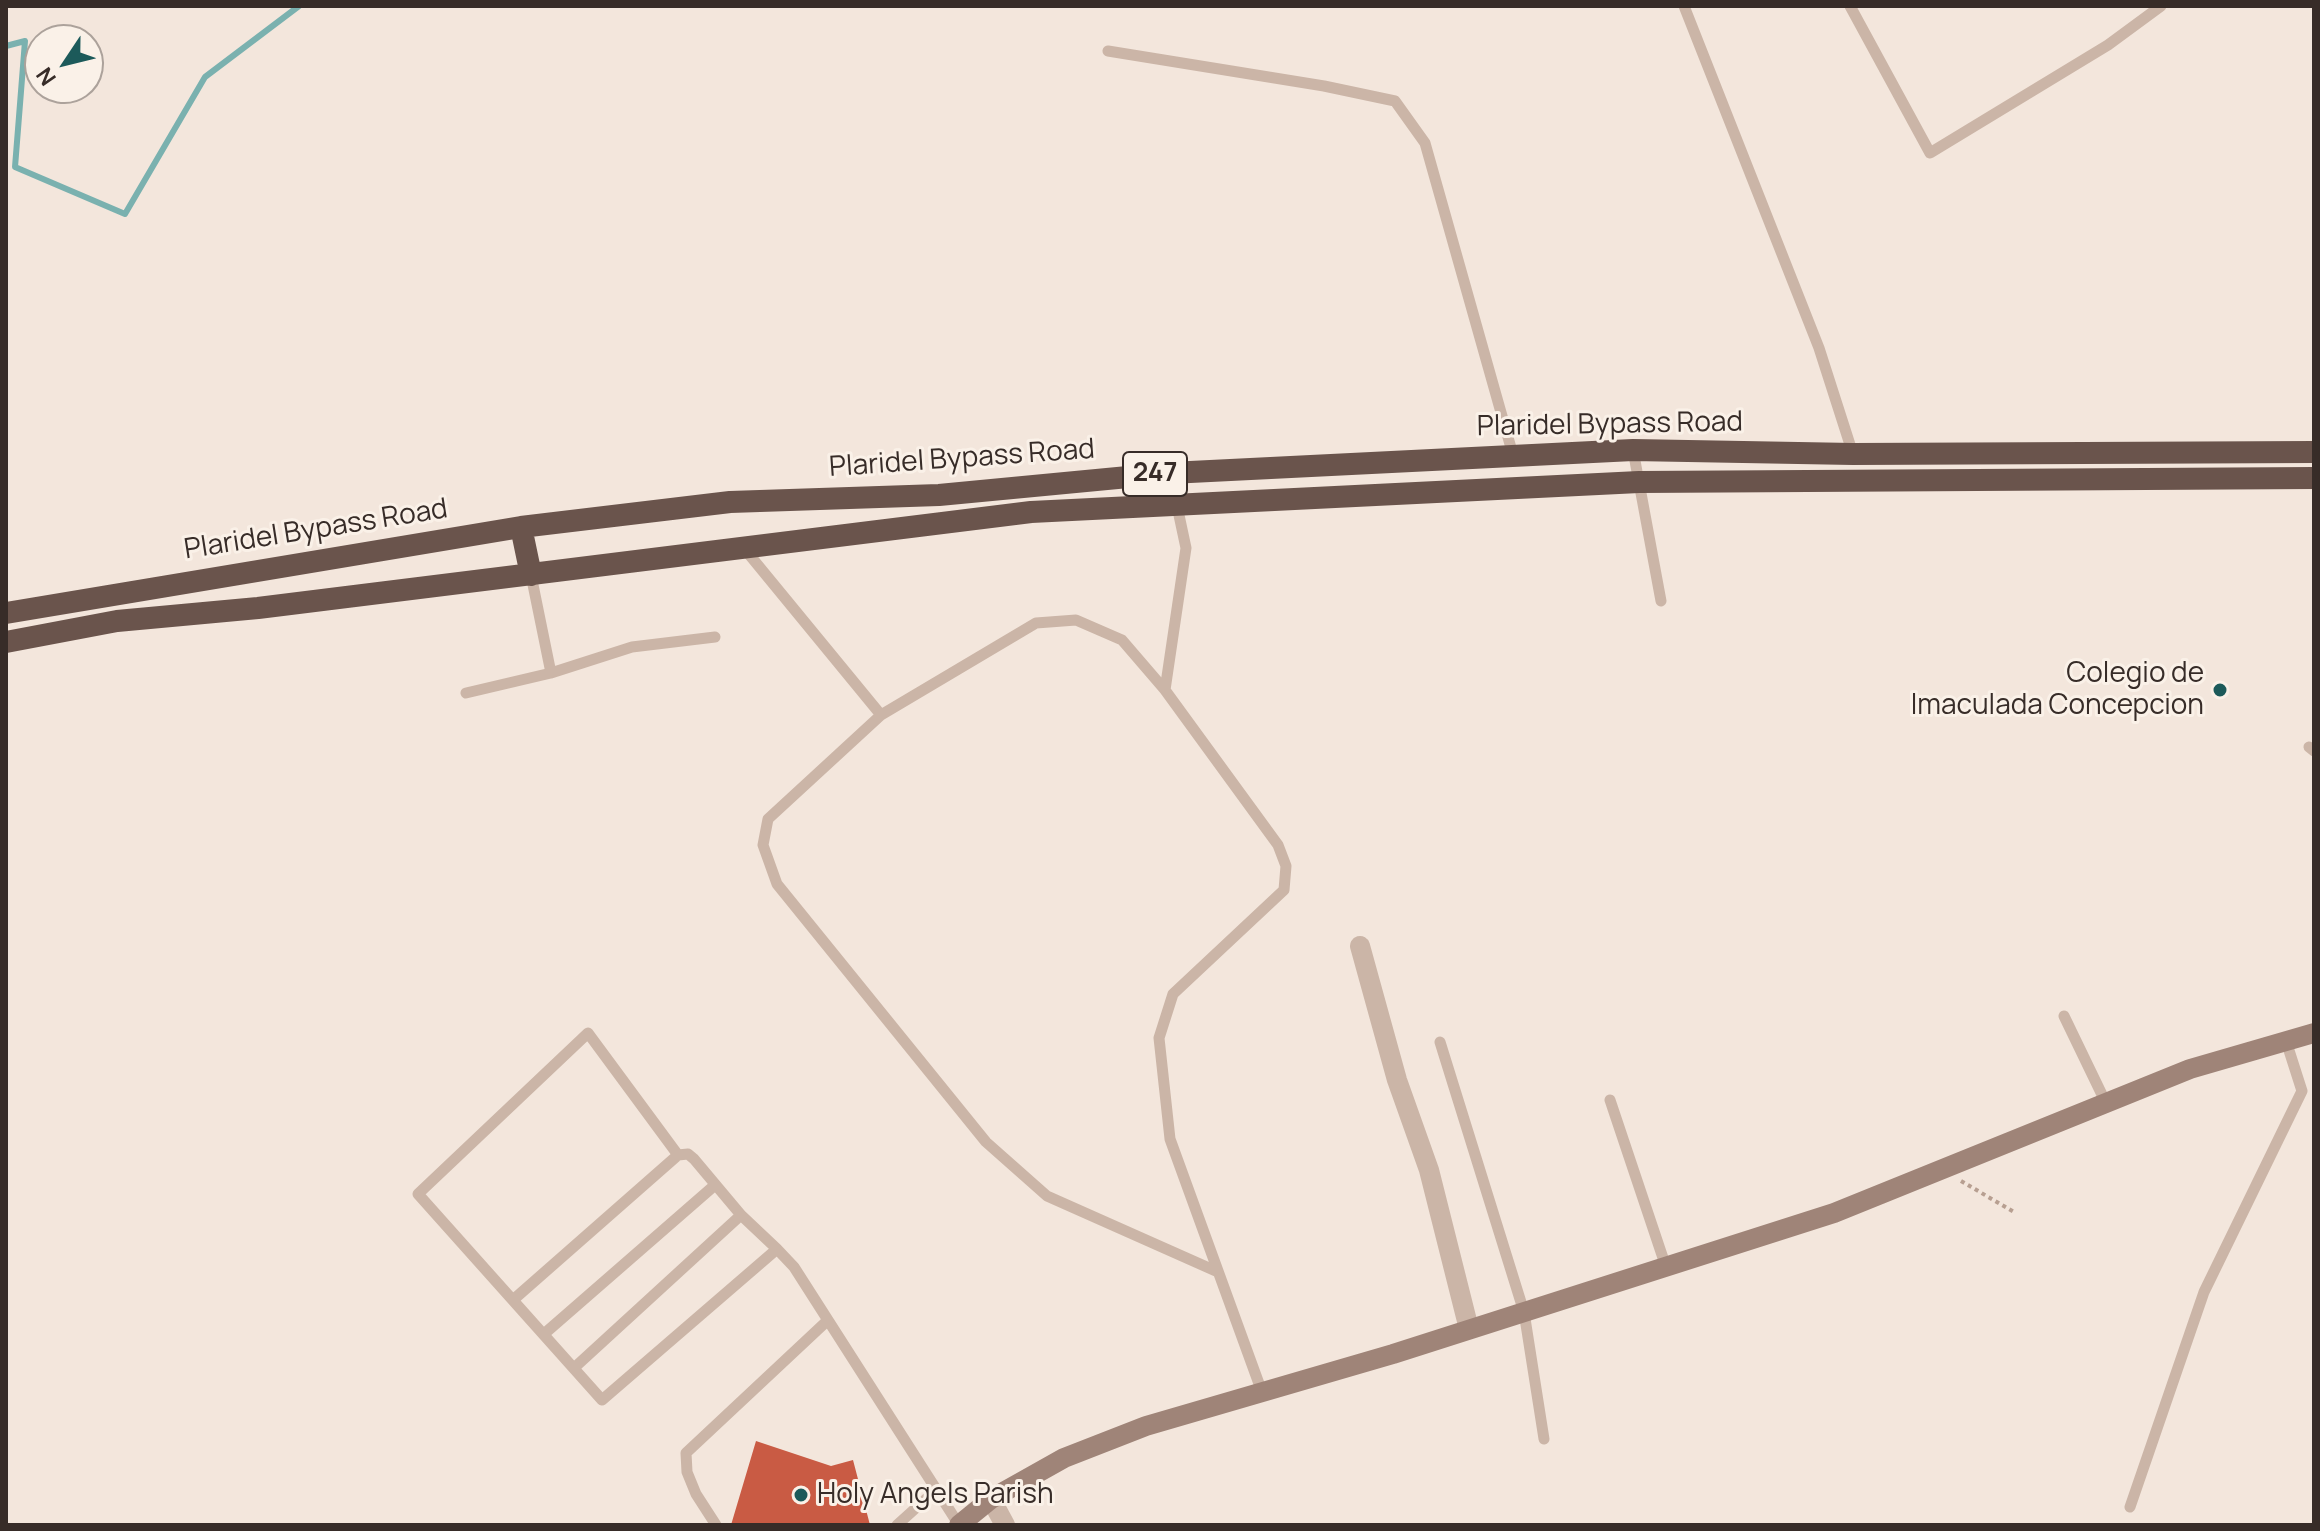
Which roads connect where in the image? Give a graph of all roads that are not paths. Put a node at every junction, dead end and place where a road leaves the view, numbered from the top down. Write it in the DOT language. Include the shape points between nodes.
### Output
graph roads {
  1 [pos="1684,6"];
  2 [pos="1850,6"];
  3 [pos="2161,6"];
  4 [pos="1108,51"];
  5 [pos="1633,450"];
  6 [pos="2314,452"];
  7 [pos="1853,454"];
  8 [pos="1513,455"];
  9 [pos="1170,473"];
  10 [pos="2314,478"];
  11 [pos="1639,482"];
  12 [pos="1178,503"];
  13 [pos="521,527"];
  14 [pos="742,546"];
  15 [pos="531,575"];
  16 [pos="1661,601"];
  17 [pos="6,613"];
  18 [pos="715,637"];
  19 [pos="6,642"];
  20 [pos="551,673"];
  21 [pos="1165,690"];
  22 [pos="466,693"];
  23 [pos="881,715"];
  24 [pos="1360,946"];
  25 [pos="2064,1016"];
  26 [pos="2314,1033"];
  27 [pos="2286,1041"];
  28 [pos="1440,1042"];
  29 [pos="1610,1100"];
  30 [pos="2106,1103"];
  31 [pos="678,1155"];
  32 [pos="715,1185"];
  33 [pos="741,1215"];
  34 [pos="777,1249"];
  35 [pos="1666,1267"];
  36 [pos="1218,1272"];
  37 [pos="513,1300"];
  38 [pos="1524,1312"];
  39 [pos="827,1321"];
  40 [pos="1469,1329"];
  41 [pos="544,1334"];
  42 [pos="574,1368"];
  43 [pos="1262,1392"];
  44 [pos="1544,1439"];
  45 [pos="937,1489"];
  46 [pos="991,1499"];
  47 [pos="2130,1507"];
  48 [pos="716,1525"];
  49 [pos="897,1525"];
  50 [pos="959,1525"];
  51 [pos="1005,1525"];
  1 -- 7 [label="lane" via="1819,348"];
  2 -- 3 [label="lane" via="1930,153 2108,45"];
  4 -- 8 [label="lane" via="1395,101 1425,143"];
  5 -- 7 [label="highway, Plaridel Bypass Road / 247"];
  5 -- 8 [label="highway, Plaridel Bypass Road / 247"];
  5 -- 11 [label="lane"];
  6 -- 7 [label="highway, Plaridel Bypass Road / 247"];
  8 -- 9 [label="highway, Plaridel Bypass Road / 247"];
  9 -- 12 [label="lane"];
  9 -- 13 [label="highway, Plaridel Bypass Road / 247" via="939,495 730,502"];
  10 -- 11 [label="highway, Plaridel Bypass Road / 247"];
  11 -- 12 [label="highway, Plaridel Bypass Road / 247"];
  11 -- 16 [label="lane"];
  12 -- 14 [label="highway, Plaridel Bypass Road / 247" via="1031,512"];
  12 -- 21 [label="lane" via="1186,548"];
  13 -- 15 [label="highway"];
  13 -- 17 [label="highway, Plaridel Bypass Road / 247"];
  14 -- 15 [label="highway, Plaridel Bypass Road / 247"];
  14 -- 23 [label="lane"];
  15 -- 19 [label="highway, Plaridel Bypass Road / 247" via="117,621"];
  15 -- 20 [label="lane"];
  18 -- 20 [label="lane" via="632,647"];
  20 -- 22 [label="lane"];
  21 -- 23 [label="lane" via="1122,640 1076,620 1036,623"];
  21 -- 36 [label="lane" via="1278,845 1286,866 1284,890 1173,994 1159,1038 1170,1139"];
  23 -- 36 [label="lane" via="768,819 763,845 777,884 986,1142 1047,1196"];
  24 -- 40 [label="street" via="1397,1080 1429,1170"];
  25 -- 30 [label="lane"];
  26 -- 27 [label="main road"];
  27 -- 30 [label="main road" via="2190,1069"];
  27 -- 47 [label="lane" via="2302,1091 2204,1292"];
  28 -- 38 [label="lane"];
  29 -- 35 [label="lane"];
  30 -- 35 [label="main road" via="1834,1213"];
  31 -- 32 [label="lane" via="688,1154"];
  31 -- 37 [label="lane"];
  31 -- 37 [label="lane" via="588,1033 418,1194"];
  32 -- 33 [label="lane"];
  32 -- 41 [label="lane"];
  33 -- 34 [label="lane"];
  33 -- 42 [label="lane"];
  34 -- 39 [label="lane" via="812,1292"];
  34 -- 42 [label="lane" via="602,1400"];
  35 -- 38 [label="main road"];
  36 -- 43 [label="lane"];
  37 -- 41 [label="lane"];
  38 -- 40 [label="main road"];
  38 -- 44 [label="lane"];
  39 -- 45 [label="lane"];
  39 -- 48 [label="lane" via="686,1453 696,1494"];
  40 -- 43 [label="main road"];
  41 -- 42 [label="lane"];
  43 -- 46 [label="main road" via="1146,1426 1064,1458"];
  45 -- 49 [label="lane"];
  45 -- 50 [label="lane"];
  46 -- 50 [label="main road"];
  46 -- 51 [label="street"];
}
